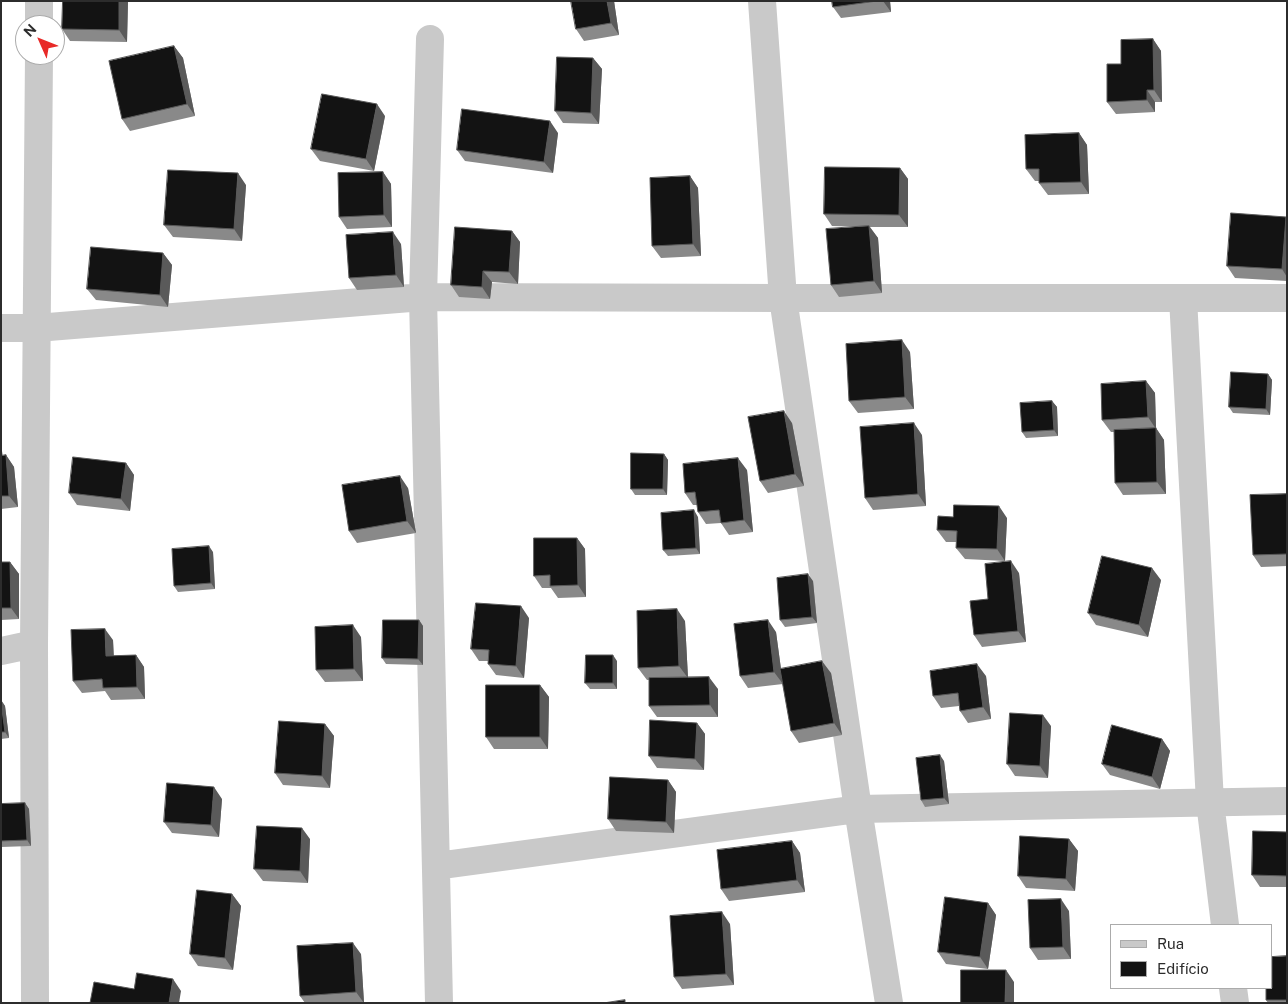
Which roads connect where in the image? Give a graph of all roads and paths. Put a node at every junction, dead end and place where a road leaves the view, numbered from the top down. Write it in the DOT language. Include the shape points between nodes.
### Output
graph roads {
  1 [pos="39,1"];
  2 [pos="762,1"];
  3 [pos="39,15"];
  4 [pos="430,38"];
  5 [pos="39,65"];
  6 [pos="423,297"];
  7 [pos="783,298"];
  8 [pos="1183,298"];
  9 [pos="1287,298"];
  10 [pos="1,328"];
  11 [pos="36,328"];
  12 [pos="34,644"];
  13 [pos="1,651"];
  14 [pos="1287,801"];
  15 [pos="1210,802"];
  16 [pos="858,809"];
  17 [pos="436,866"];
  18 [pos="1225,924"];
  19 [pos="1233,989"];
  20 [pos="35,1003"];
  21 [pos="439,1003"];
  22 [pos="889,1003"];
  23 [pos="1235,1003"];
  1 -- 3 [label="street"];
  2 -- 7 [label="street"];
  4 -- 6 [label="street"];
  5 -- 11 [label="street"];
  6 -- 7 [label="street"];
  6 -- 11 [label="street"];
  6 -- 17 [label="street"];
  7 -- 8 [label="street"];
  7 -- 16 [label="street"];
  8 -- 9 [label="street"];
  8 -- 15 [label="street"];
  10 -- 11 [label="street"];
  11 -- 12 [label="street"];
  12 -- 13 [label="street"];
  12 -- 20 [label="street"];
  14 -- 15 [label="street"];
  15 -- 16 [label="street"];
  15 -- 18 [label="street"];
  16 -- 17 [label="street"];
  16 -- 22 [label="street"];
  17 -- 21 [label="street"];
  19 -- 23 [label="street"];
}
